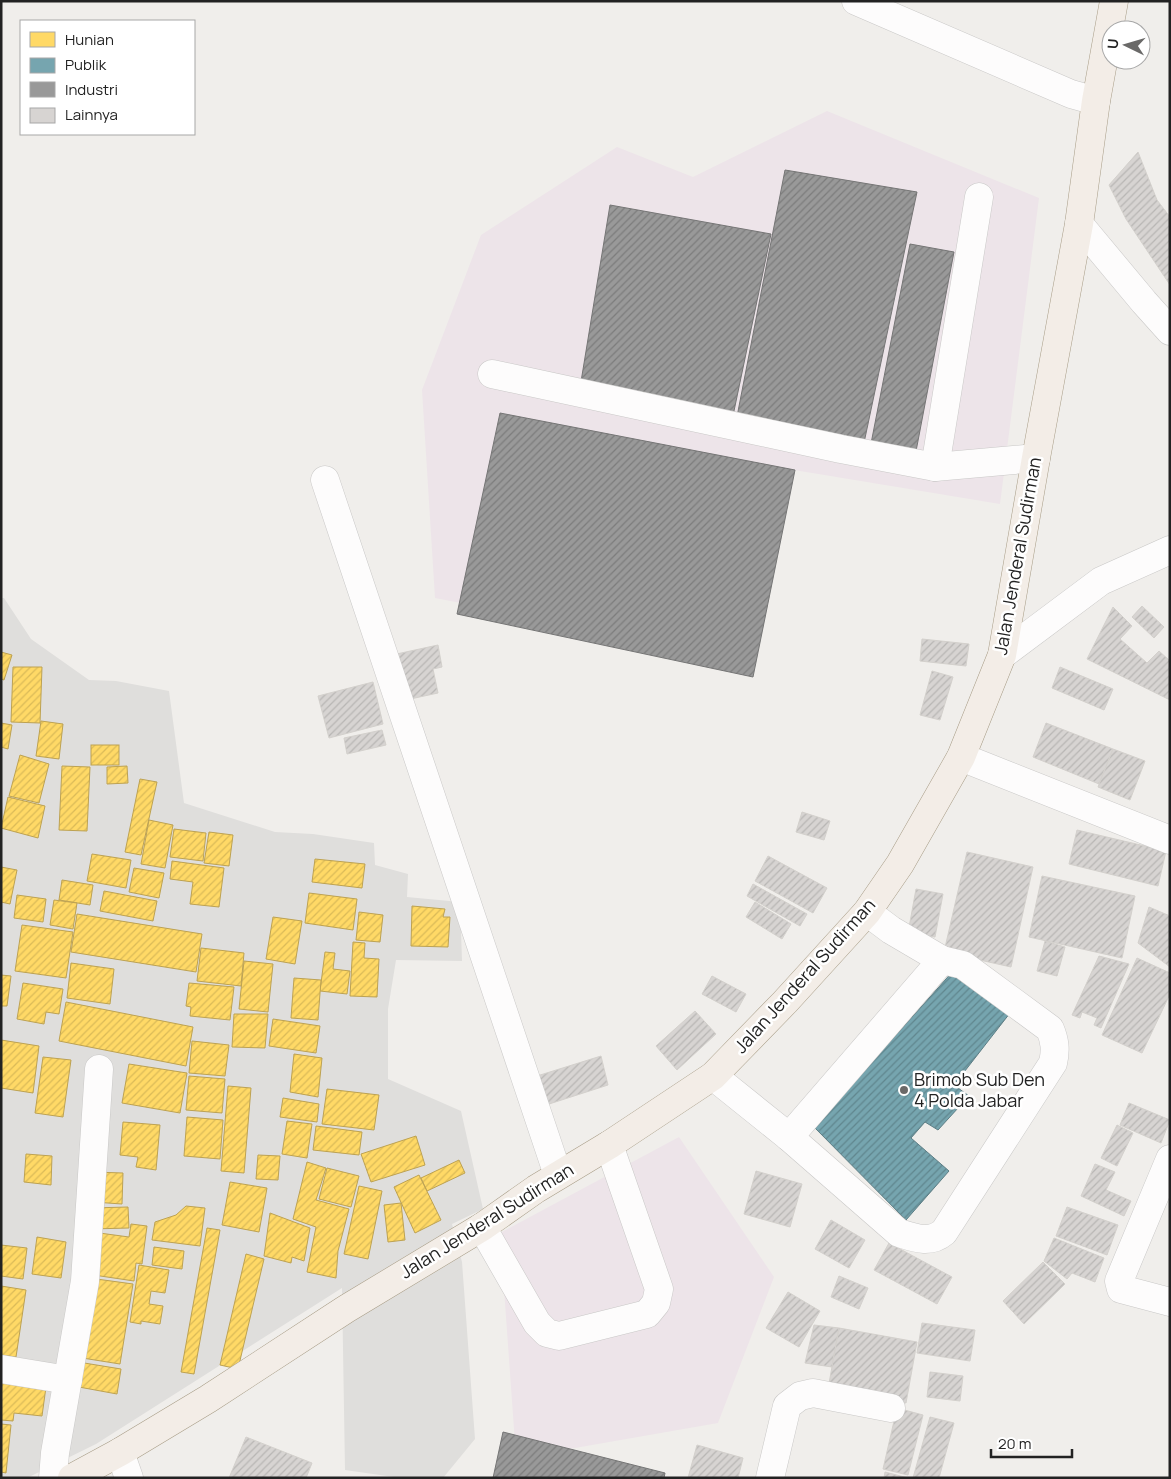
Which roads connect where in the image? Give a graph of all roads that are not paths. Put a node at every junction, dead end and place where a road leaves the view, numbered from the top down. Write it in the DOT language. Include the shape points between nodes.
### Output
graph roads {
  1 [pos="856,1"];
  2 [pos="1114,1"];
  3 [pos="1096,101"];
  4 [pos="979,197"];
  5 [pos="1079,224"];
  6 [pos="1170,331"];
  7 [pos="492,374"];
  8 [pos="1036,458"];
  9 [pos="936,467"];
  10 [pos="325,480"];
  11 [pos="1170,550"];
  12 [pos="1002,655"];
  13 [pos="960,757"];
  14 [pos="1170,840"];
  15 [pos="867,912"];
  16 [pos="942,960"];
  17 [pos="99,1069"];
  18 [pos="713,1076"];
  19 [pos="788,1137"];
  20 [pos="610,1145"];
  21 [pos="1170,1159"];
  22 [pos="558,1175"];
  23 [pos="482,1227"];
  24 [pos="1170,1302"];
  25 [pos="1,1369"];
  26 [pos="68,1380"];
  27 [pos="891,1408"];
  28 [pos="120,1452"];
  29 [pos="53,1478"];
  30 [pos="72,1478"];
  31 [pos="129,1478"];
  32 [pos="770,1478"];
  1 -- 3 [label="street" via="1071,94"];
  2 -- 3 [label="main road, Jalan Jenderal Sudirman"];
  3 -- 5 [label="main road, Jalan Jenderal Sudirman"];
  4 -- 9 [label="street"];
  5 -- 6 [label="street"];
  5 -- 8 [label="main road, Jalan Jenderal Sudirman"];
  7 -- 9 [label="street"];
  8 -- 9 [label="street"];
  8 -- 12 [label="main road, Jalan Jenderal Sudirman"];
  10 -- 22 [label="street"];
  11 -- 12 [label="street" via="1101,581"];
  12 -- 13 [label="main road, Jalan Jenderal Sudirman"];
  13 -- 14 [label="street"];
  13 -- 15 [label="main road, Jalan Jenderal Sudirman" via="900,864"];
  15 -- 16 [label="street"];
  15 -- 18 [label="main road, Jalan Jenderal Sudirman"];
  16 -- 19 [label="street"];
  16 -- 19 [label="street" via="963,965 1050,1029 1056,1046 1053,1063 944,1232 930,1240 900,1233"];
  17 -- 26 [label="street" via="85,1281"];
  18 -- 19 [label="street"];
  18 -- 20 [label="main road, Jalan Jenderal Sudirman"];
  20 -- 22 [label="main road, Jalan Jenderal Sudirman"];
  20 -- 23 [label="street" via="659,1289 656,1303 647,1314 559,1336 547,1333 537,1323"];
  21 -- 24 [label="street" via="1119,1281 1121,1289"];
  22 -- 23 [label="main road, Jalan Jenderal Sudirman"];
  23 -- 28 [label="main road, Jalan Jenderal Sudirman"];
  25 -- 26 [label="street"];
  26 -- 29 [label="street"];
  27 -- 32 [label="street" via="813,1394 800,1396 787,1406"];
  28 -- 30 [label="main road, Jalan Jenderal Sudirman"];
  28 -- 31 [label="street"];
}
